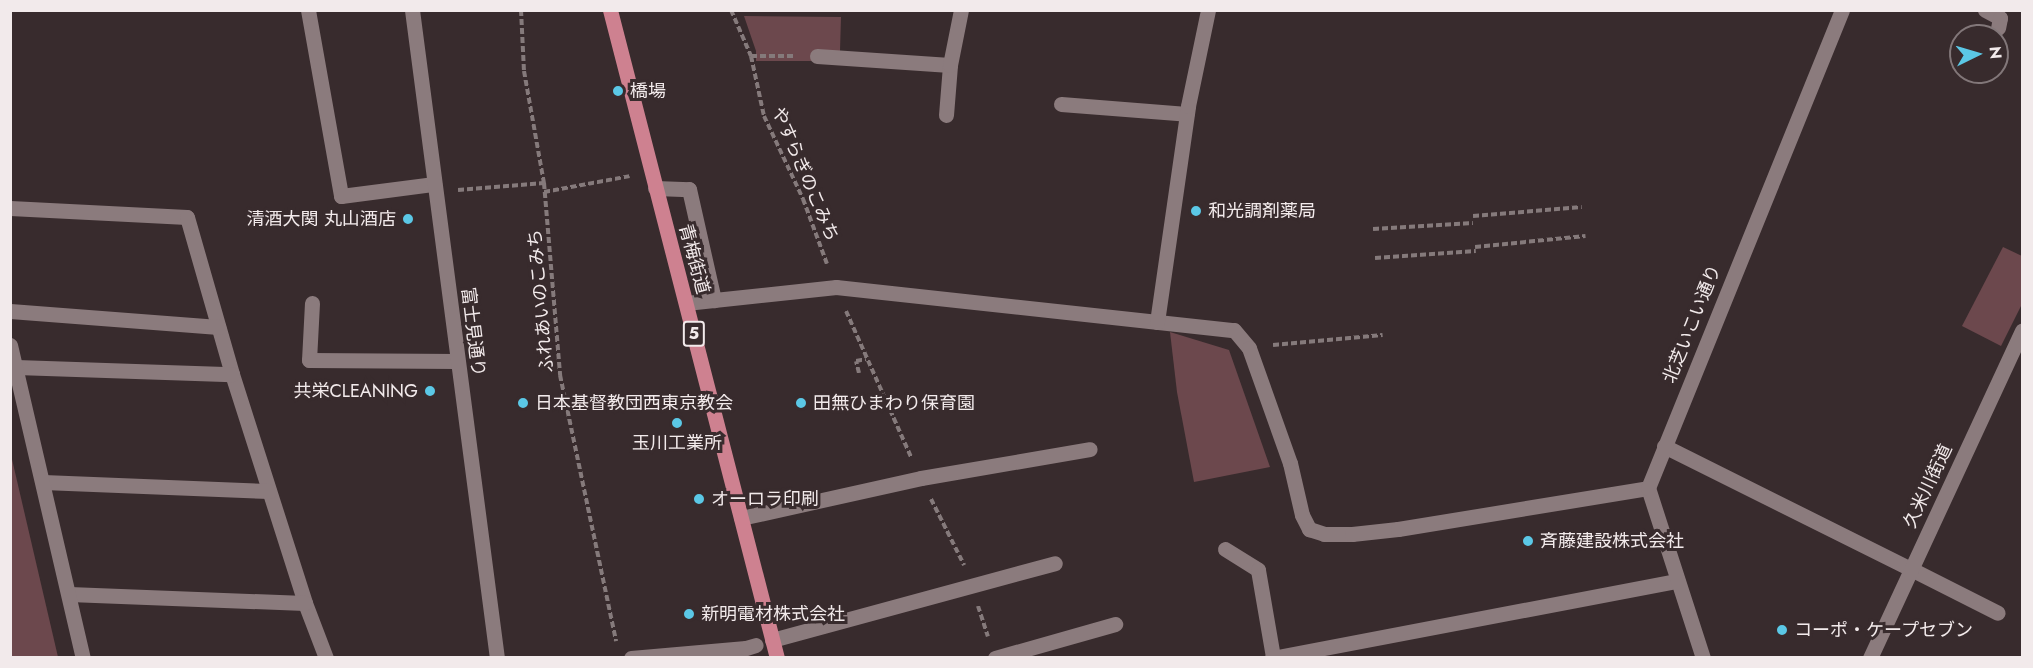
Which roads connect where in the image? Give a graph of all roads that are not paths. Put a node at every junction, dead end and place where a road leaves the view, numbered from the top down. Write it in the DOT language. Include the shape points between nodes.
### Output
graph roads {
  1 [pos="308,10"];
  2 [pos="412,10"];
  3 [pos="610,10"];
  4 [pos="961,10"];
  5 [pos="1208,10"];
  6 [pos="1842,10"];
  7 [pos="1985,10"];
  8 [pos="1999,24"];
  9 [pos="817,56"];
  10 [pos="950,65"];
  11 [pos="1061,104"];
  12 [pos="1187,114"];
  13 [pos="946,115"];
  14 [pos="435,188"];
  15 [pos="655,188"];
  16 [pos="10,208"];
  17 [pos="714,300"];
  18 [pos="312,303"];
  19 [pos="686,303"];
  20 [pos="10,311"];
  21 [pos="1156,322"];
  22 [pos="218,327"];
  23 [pos="2022,331"];
  24 [pos="10,345"];
  25 [pos="456,361"];
  26 [pos="16,367"];
  27 [pos="232,374"];
  28 [pos="1664,446"];
  29 [pos="1090,449"];
  30 [pos="43,482"];
  31 [pos="1648,488"];
  32 [pos="269,491"];
  33 [pos="741,518"];
  34 [pos="1225,549"];
  35 [pos="1055,563"];
  36 [pos="1911,569"];
  37 [pos="1677,581"];
  38 [pos="69,594"];
  39 [pos="305,603"];
  40 [pos="1998,613"];
  41 [pos="1115,624"];
  42 [pos="772,640"];
  43 [pos="756,645"];
  44 [pos="83,657"];
  45 [pos="326,657"];
  46 [pos="496,657"];
  47 [pos="631,657"];
  48 [pos="777,657"];
  49 [pos="995,657"];
  50 [pos="1273,657"];
  51 [pos="1703,657"];
  52 [pos="1870,657"];
  1 -- 14 [label="street" via="341,196"];
  2 -- 14 [label="street, 富士見通り"];
  3 -- 15 [label="main road, 青梅街道 / 5"];
  4 -- 10 [label="street"];
  5 -- 12 [label="street"];
  6 -- 28 [label="street, 北芝いこい通り"];
  7 -- 8 [label="street" via="2000,18"];
  9 -- 10 [label="street"];
  10 -- 13 [label="street"];
  11 -- 12 [label="street"];
  12 -- 21 [label="street"];
  14 -- 25 [label="street, 富士見通り"];
  15 -- 17 [label="street" via="689,189"];
  15 -- 19 [label="main road, 青梅街道 / 5"];
  16 -- 22 [label="street" via="187,217"];
  17 -- 19 [label="street"];
  17 -- 21 [label="street" via="764,289 836,287"];
  18 -- 25 [label="street" via="309,360"];
  19 -- 33 [label="main road, 青梅街道 / 5"];
  20 -- 22 [label="street"];
  21 -- 31 [label="street" via="1234,330 1249,348 1290,463 1302,515 1309,529 1316,532 1398,530"];
  22 -- 27 [label="street"];
  23 -- 36 [label="street, 久米川街道"];
  24 -- 26 [label="street"];
  25 -- 46 [label="street, 富士見通り"];
  26 -- 27 [label="street"];
  26 -- 30 [label="street"];
  27 -- 32 [label="street"];
  28 -- 31 [label="street, 北芝いこい通り"];
  28 -- 36 [label="street"];
  29 -- 33 [label="street" via="921,478"];
  30 -- 32 [label="street"];
  30 -- 38 [label="street"];
  31 -- 37 [label="street"];
  32 -- 39 [label="street"];
  33 -- 42 [label="main road, 青梅街道 / 5"];
  34 -- 50 [label="street" via="1258,570"];
  35 -- 42 [label="street"];
  36 -- 40 [label="street"];
  36 -- 52 [label="street, 久米川街道"];
  37 -- 50 [label="street"];
  37 -- 51 [label="street"];
  38 -- 39 [label="street"];
  38 -- 44 [label="street"];
  39 -- 45 [label="street"];
  41 -- 49 [label="street"];
  42 -- 48 [label="main road, 青梅街道 / 5"];
  43 -- 47 [label="street"];
}
